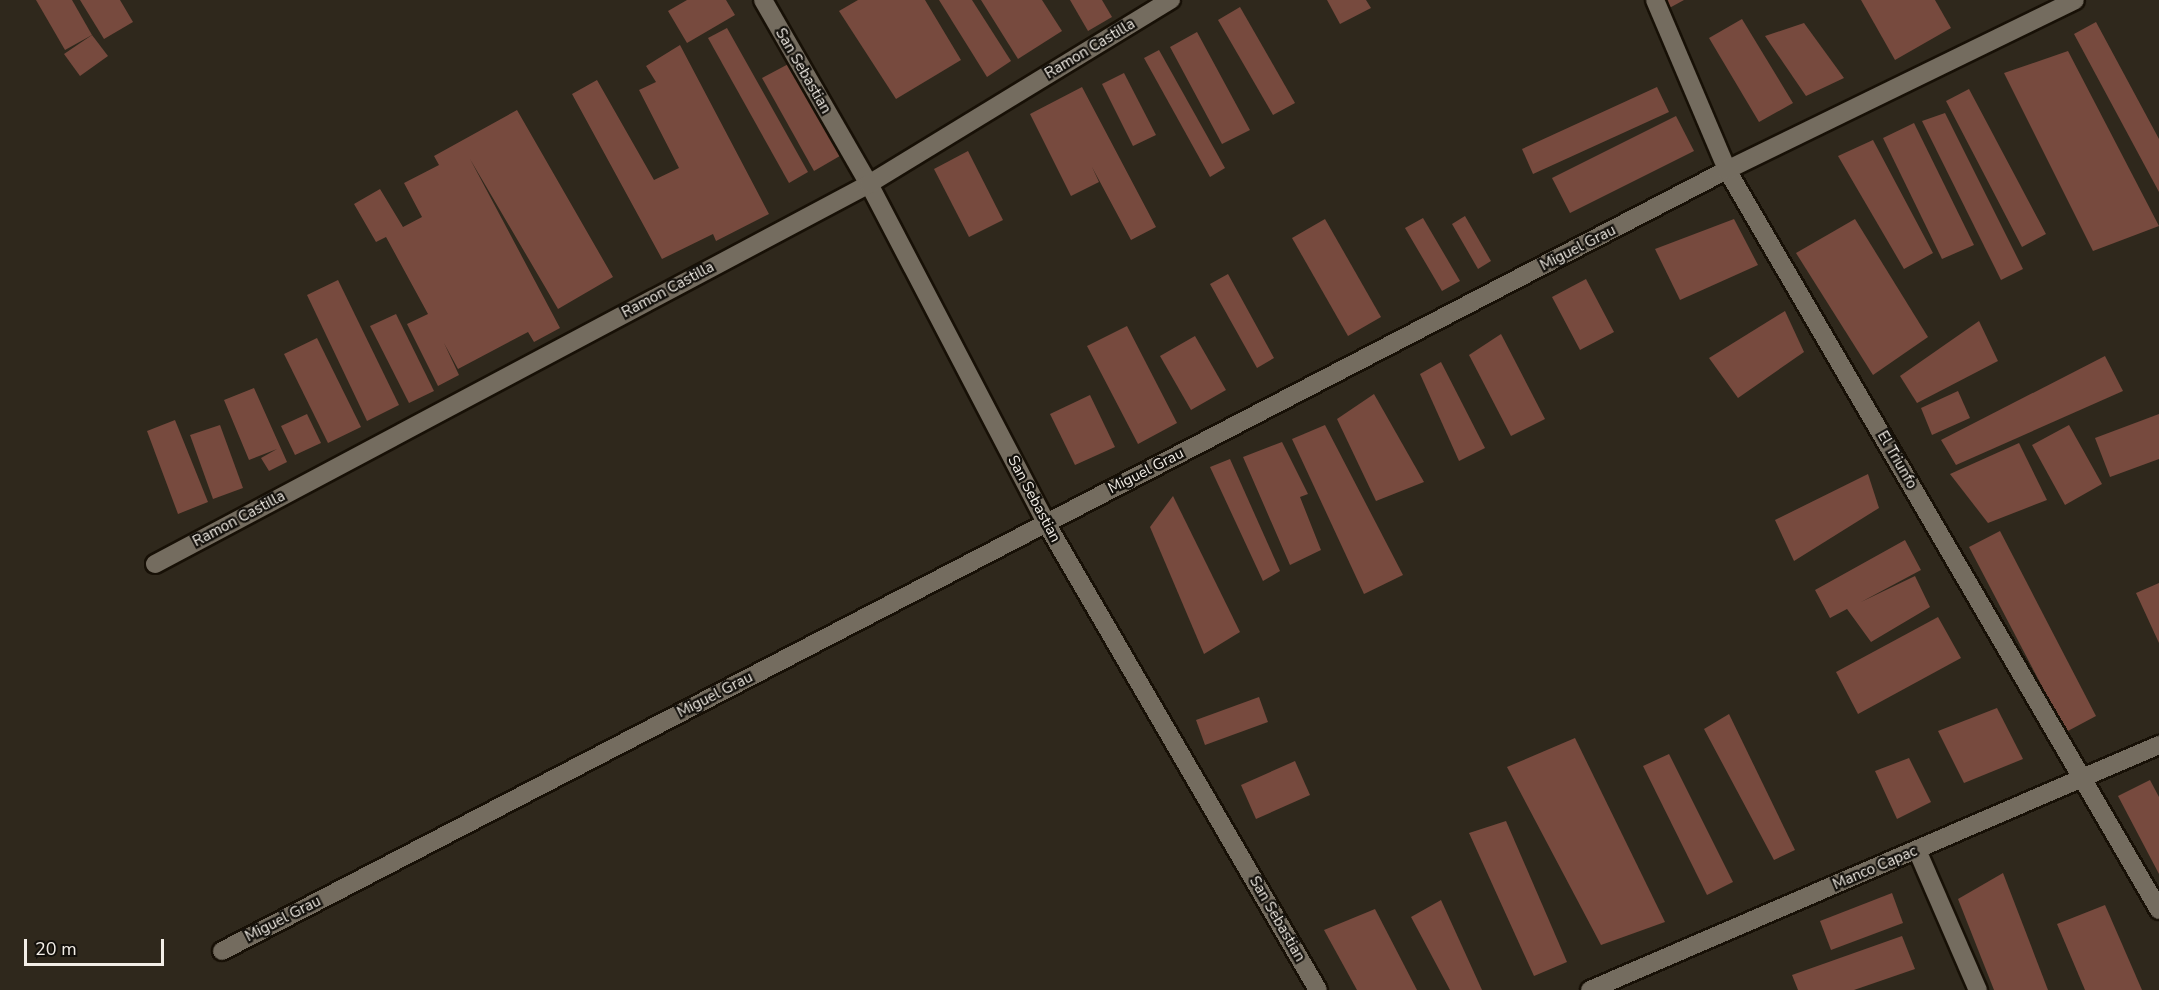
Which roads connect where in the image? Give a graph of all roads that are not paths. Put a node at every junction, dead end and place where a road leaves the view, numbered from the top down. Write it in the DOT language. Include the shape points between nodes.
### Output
graph roads {
  1 [pos="763,0"];
  2 [pos="1171,0"];
  3 [pos="1655,0"];
  4 [pos="2075,0"];
  5 [pos="1727,170"];
  6 [pos="869,184"];
  7 [pos="1046,523"];
  8 [pos="155,564"];
  9 [pos="2159,745"];
  10 [pos="2083,778"];
  11 [pos="1917,850"];
  12 [pos="2159,910"];
  13 [pos="222,951"];
  14 [pos="1318,990"];
  15 [pos="1590,990"];
  16 [pos="1978,990"];
  1 -- 6 [label="street, San Sebastian"];
  2 -- 6 [label="street, Ramon Castilla"];
  3 -- 5 [label="street, El Triunfo"];
  4 -- 5 [label="street, Miguel Grau"];
  5 -- 7 [label="street, Miguel Grau"];
  5 -- 10 [label="street, El Triunfo"];
  6 -- 7 [label="street, San Sebastian"];
  6 -- 8 [label="street, Ramon Castilla"];
  7 -- 13 [label="street, Miguel Grau"];
  7 -- 14 [label="street, San Sebastian"];
  9 -- 10 [label="street, Manco Capac"];
  10 -- 11 [label="street, Manco Capac"];
  10 -- 12 [label="street, El Triunfo"];
  11 -- 15 [label="street, Manco Capac"];
  11 -- 16 [label="street"];
}
